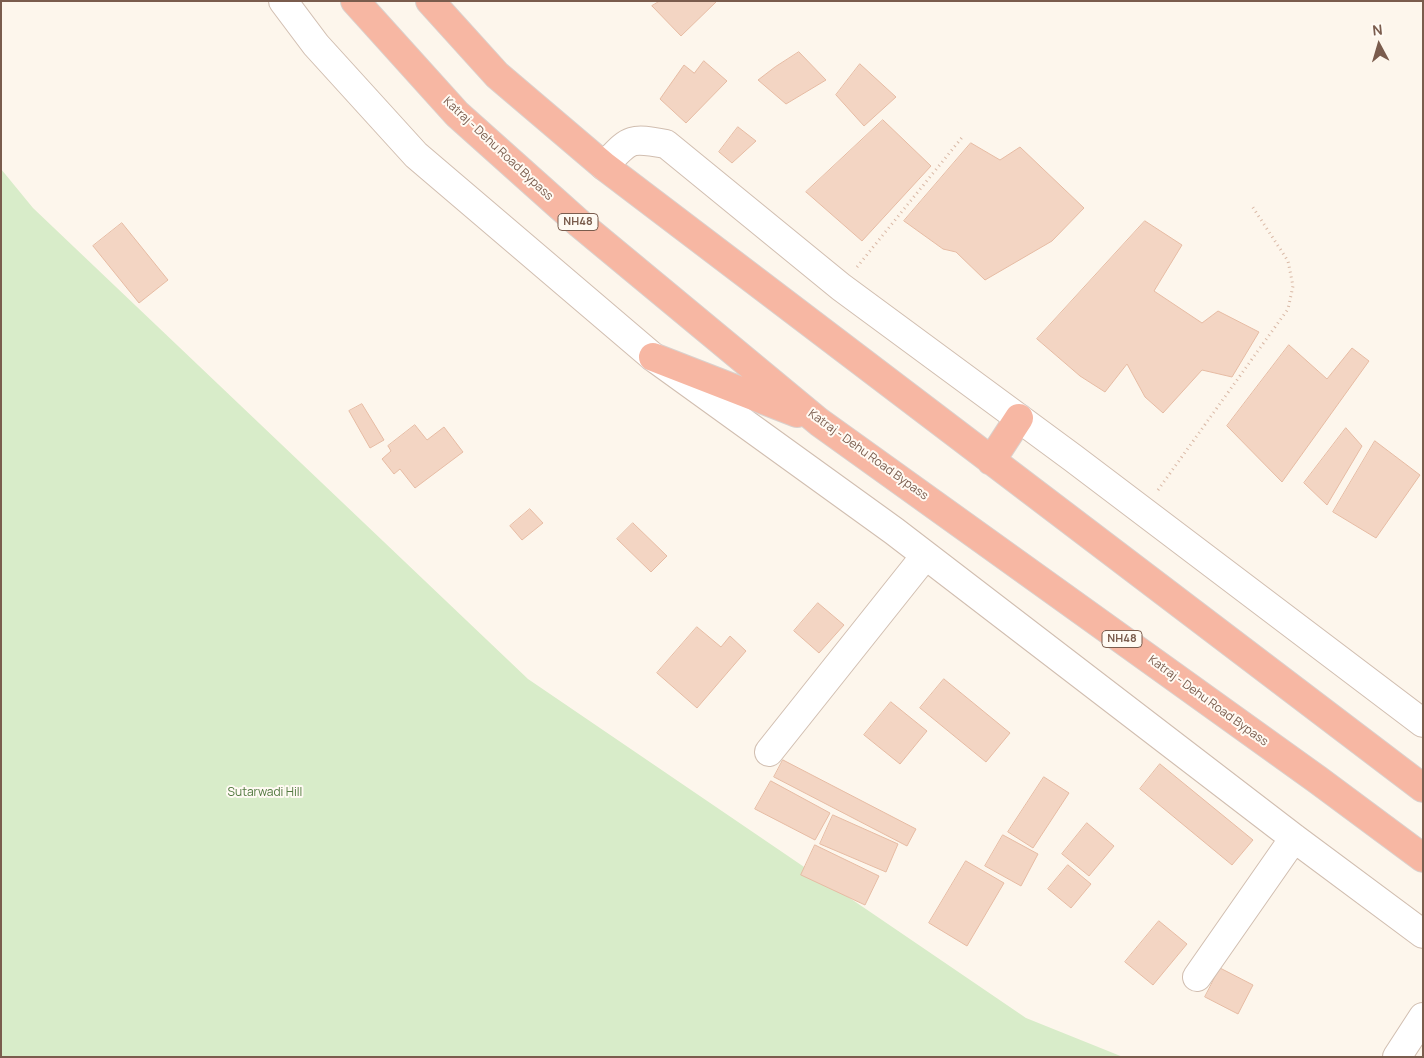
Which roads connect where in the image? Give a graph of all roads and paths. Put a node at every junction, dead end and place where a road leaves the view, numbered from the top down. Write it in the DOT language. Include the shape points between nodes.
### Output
graph roads {
  1 [pos="283,1"];
  2 [pos="355,1"];
  3 [pos="430,1"];
  4 [pos="964,135"];
  5 [pos="604,166"];
  6 [pos="1252,206"];
  7 [pos="841,287"];
  8 [pos="653,358"];
  9 [pos="1018,418"];
  10 [pos="819,422"];
  11 [pos="991,461"];
  12 [pos="1143,511"];
  13 [pos="925,556"];
  14 [pos="1423,723"];
  15 [pos="769,752"];
  16 [pos="1423,788"];
  17 [pos="1294,838"];
  18 [pos="1423,858"];
  19 [pos="1423,934"];
  20 [pos="1197,977"];
  21 [pos="1423,1017"];
  22 [pos="1397,1057"];
  1 -- 8 [label="street" via="316,45 416,155"];
  2 -- 10 [label="highway, Katraj - Dehu Road Bypass / NH48" via="457,114 580,224"];
  3 -- 5 [label="highway" via="497,75"];
  4 -- 7 [label="path"];
  5 -- 7 [label="street" via="628,142 642,139 666,144"];
  5 -- 11 [label="highway"];
  6 -- 12 [label="path" via="1288,261 1293,286 1288,309"];
  7 -- 9 [label="street"];
  8 -- 10 [label="highway"];
  8 -- 13 [label="street"];
  9 -- 11 [label="highway"];
  9 -- 12 [label="street"];
  10 -- 18 [label="highway, Katraj - Dehu Road Bypass / NH48"];
  11 -- 16 [label="highway"];
  12 -- 14 [label="street"];
  13 -- 15 [label="street"];
  13 -- 17 [label="street"];
  17 -- 19 [label="street"];
  17 -- 20 [label="street"];
  21 -- 22 [label="street"];
}
